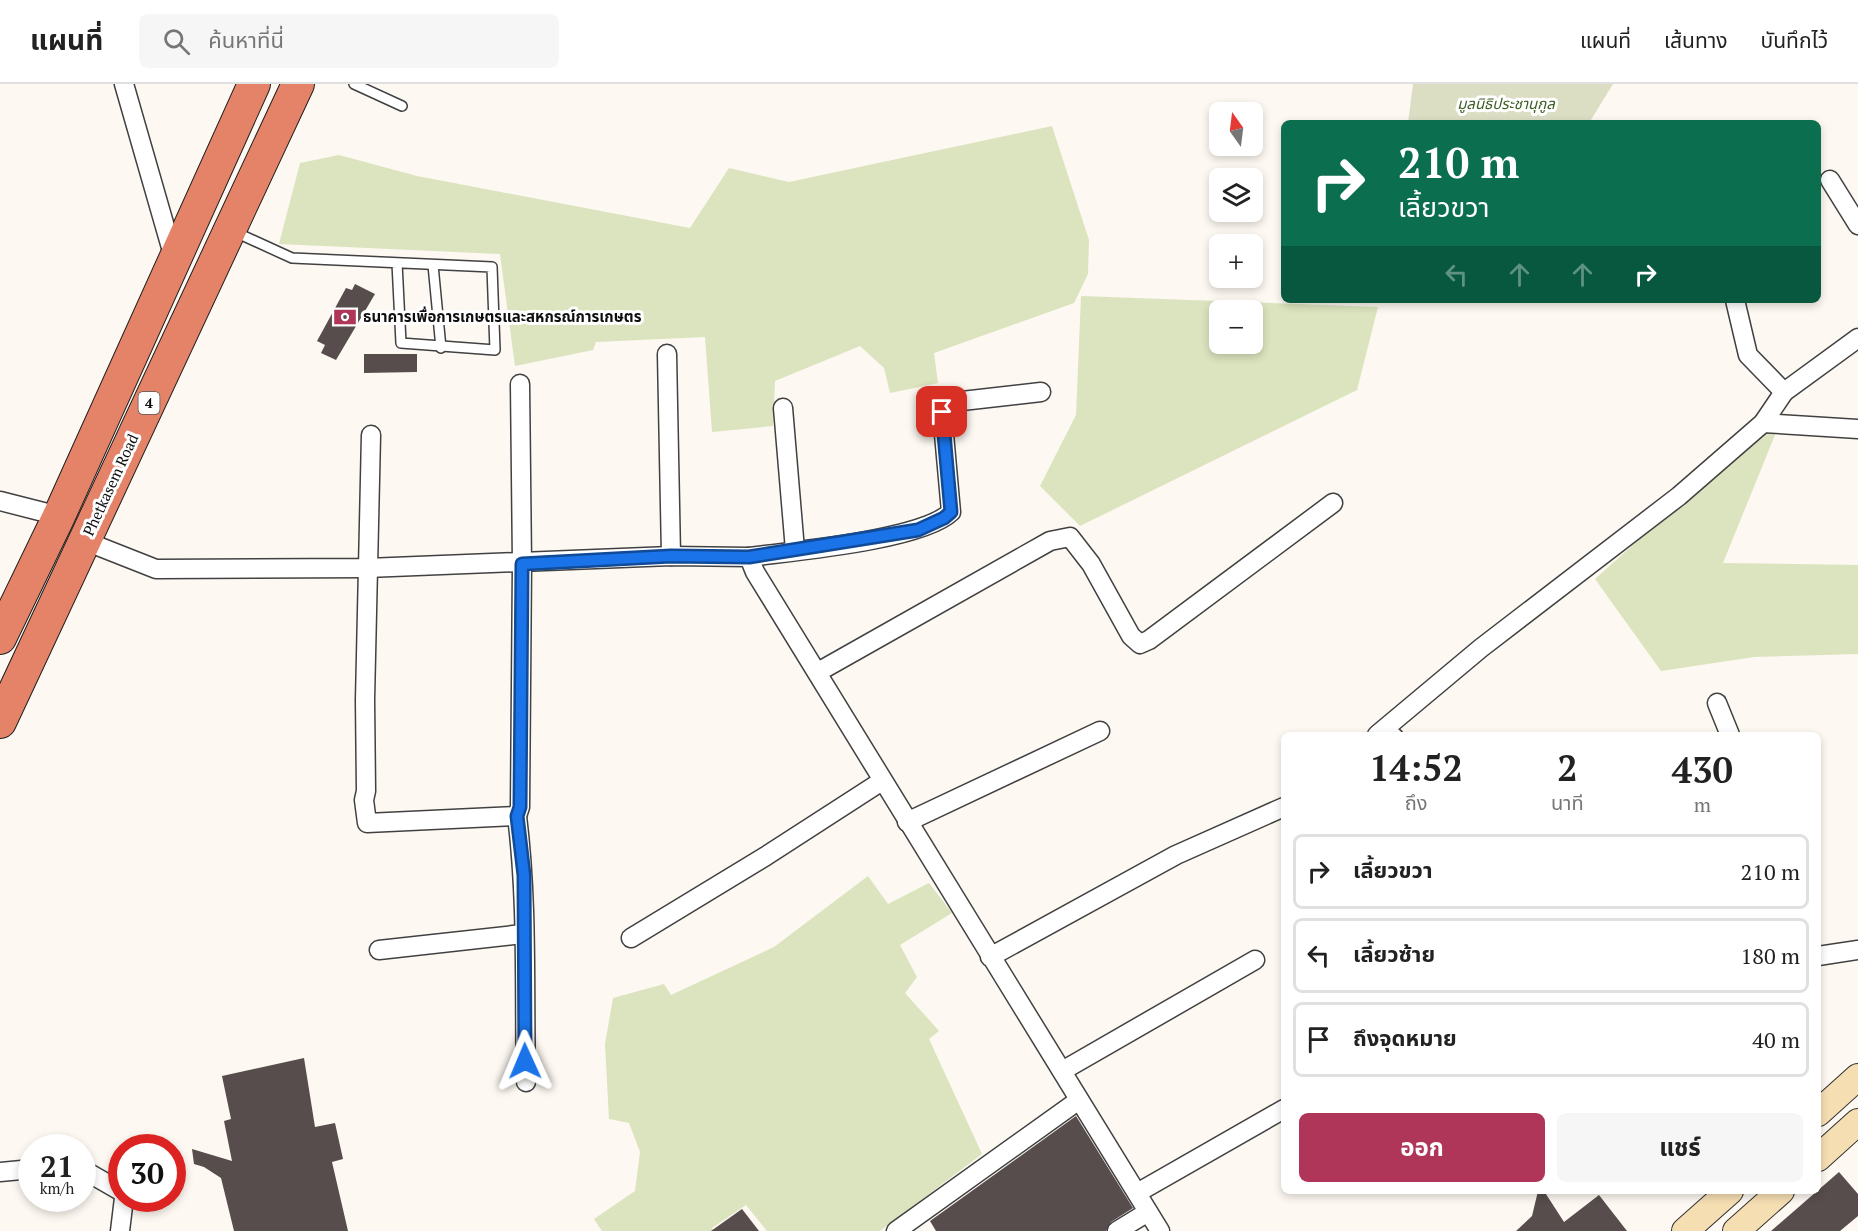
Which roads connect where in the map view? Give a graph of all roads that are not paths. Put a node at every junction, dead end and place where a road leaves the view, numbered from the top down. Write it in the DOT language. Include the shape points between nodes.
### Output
graph roads {
  1 [pos="124,84"];
  2 [pos="254,84"];
  3 [pos="298,84"];
  4 [pos="354,84"];
  5 [pos="402,106"];
  6 [pos="1830,180"];
  7 [pos="1858,225"];
  8 [pos="230,229"];
  9 [pos="175,260"];
  10 [pos="397,263"];
  11 [pos="433,265"];
  12 [pos="1736,303"];
  13 [pos="1858,338"];
  14 [pos="441,348"];
  15 [pos="667,354"];
  16 [pos="520,384"];
  17 [pos="1041,392"];
  18 [pos="1784,392"];
  19 [pos="783,408"];
  20 [pos="1763,423"];
  21 [pos="1858,429"];
  22 [pos="371,435"];
  23 [pos="0,501"];
  24 [pos="1333,503"];
  25 [pos="59,516"];
  26 [pos="85,541"];
  27 [pos="795,550"];
  28 [pos="671,556"];
  29 [pos="749,557"];
  30 [pos="522,564"];
  31 [pos="367,568"];
  32 [pos="0,638"];
  33 [pos="818,672"];
  34 [pos="1717,703"];
  35 [pos="0,722"];
  36 [pos="1100,731"];
  37 [pos="1392,732"];
  38 [pos="1729,732"];
  39 [pos="882,781"];
  40 [pos="1281,809"];
  41 [pos="517,816"];
  42 [pos="907,822"];
  43 [pos="523,934"];
  44 [pos="631,938"];
  45 [pos="379,950"];
  46 [pos="1858,950"];
  47 [pos="1821,956"];
  48 [pos="990,957"];
  49 [pos="1255,960"];
  50 [pos="1062,1071"];
  51 [pos="1858,1077"];
  52 [pos="526,1083"];
  53 [pos="1079,1100"];
  54 [pos="1821,1110"];
  55 [pos="1281,1111"];
  56 [pos="1858,1122"];
  57 [pos="1821,1155"];
  58 [pos="18,1170"];
  59 [pos="0,1172"];
  60 [pos="1137,1194"];
  61 [pos="1727,1194"];
  62 [pos="1778,1194"];
  63 [pos="122,1212"];
  64 [pos="1148,1212"];
  65 [pos="1738,1230"];
  66 [pos="120,1231"];
  67 [pos="896,1231"];
  68 [pos="1117,1231"];
  69 [pos="1160,1231"];
  70 [pos="1685,1231"];
  1 -- 9 [label="street"];
  2 -- 9 [label="highway"];
  3 -- 8 [label="highway, Phetkasem Road / 4"];
  4 -- 5 [label="lane"];
  6 -- 7 [label="street"];
  8 -- 10 [label="lane" via="292,258"];
  8 -- 26 [label="highway, Phetkasem Road / 4"];
  9 -- 25 [label="highway"];
  10 -- 11 [label="lane"];
  10 -- 14 [label="lane" via="401,343"];
  11 -- 14 [label="lane"];
  11 -- 14 [label="lane" via="492,267 495,350"];
  12 -- 18 [label="street" via="1748,355"];
  13 -- 18 [label="street"];
  15 -- 28 [label="street"];
  16 -- 30 [label="street"];
  17 -- 27 [label="street" via="962,401 942,412 951,512 944,518 918,530"];
  18 -- 20 [label="street"];
  19 -- 27 [label="street"];
  20 -- 21 [label="street"];
  20 -- 37 [label="street" via="1679,496 1481,648"];
  22 -- 31 [label="street"];
  23 -- 25 [label="street"];
  24 -- 33 [label="street" via="1140,644 1131,636 1091,564 1070,537 1050,542"];
  25 -- 32 [label="highway"];
  26 -- 31 [label="street" via="156,569"];
  26 -- 35 [label="highway, Phetkasem Road / 4"];
  27 -- 29 [label="street"];
  28 -- 29 [label="street"];
  28 -- 30 [label="street"];
  29 -- 33 [label="street"];
  30 -- 31 [label="street"];
  30 -- 41 [label="street"];
  31 -- 41 [label="street" via="367,823"];
  33 -- 39 [label="street"];
  34 -- 38 [label="street"];
  36 -- 42 [label="street"];
  39 -- 42 [label="street"];
  39 -- 44 [label="street"];
  40 -- 48 [label="street" via="1176,855"];
  41 -- 43 [label="street" via="524,875"];
  42 -- 48 [label="street"];
  43 -- 45 [label="street"];
  43 -- 52 [label="street"];
  46 -- 47 [label="street"];
  48 -- 50 [label="street"];
  49 -- 50 [label="street"];
  50 -- 53 [label="street"];
  51 -- 54 [label="main road"];
  53 -- 60 [label="street"];
  53 -- 67 [label="street"];
  55 -- 60 [label="street"];
  56 -- 57 [label="main road"];
  58 -- 59 [label="street"];
  60 -- 64 [label="street"];
  61 -- 70 [label="main road"];
  62 -- 65 [label="main road"];
  63 -- 66 [label="street"];
  64 -- 68 [label="street"];
  64 -- 69 [label="street"];
}
